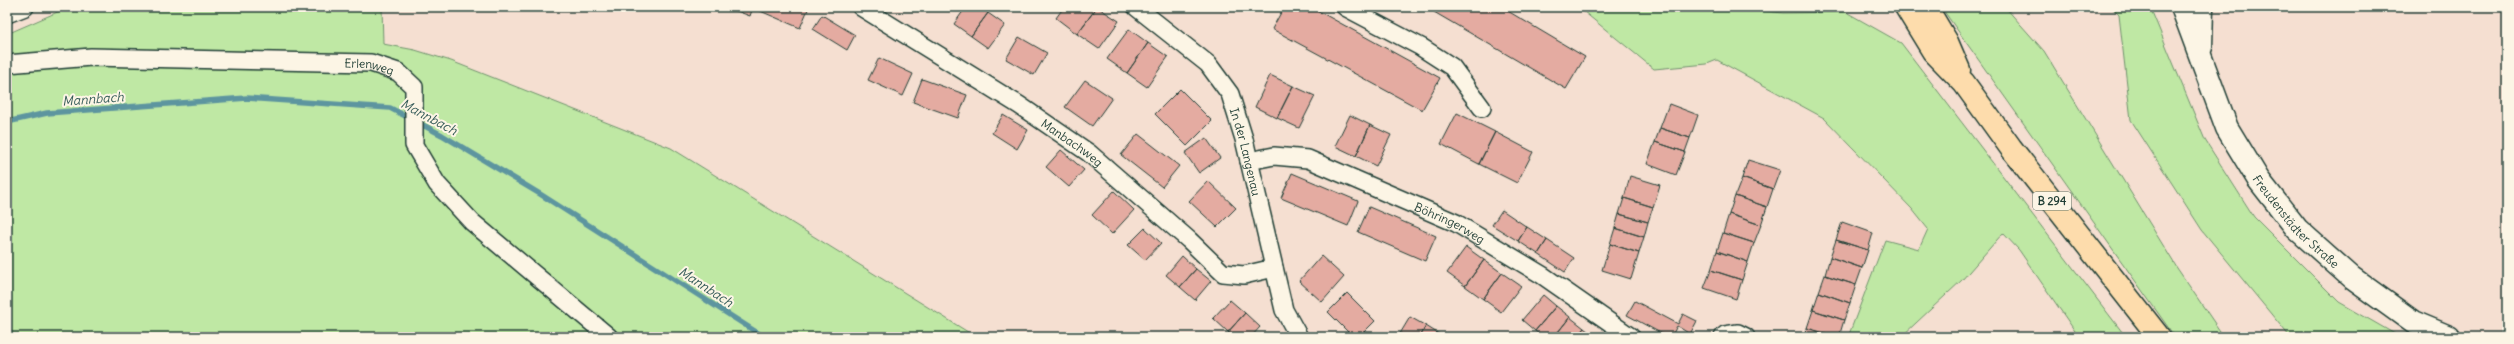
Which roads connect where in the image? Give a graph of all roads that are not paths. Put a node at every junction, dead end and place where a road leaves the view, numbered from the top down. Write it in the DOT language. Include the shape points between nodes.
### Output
graph roads {
  1 [pos="25,7"];
  2 [pos="861,7"];
  3 [pos="1136,7"];
  4 [pos="1345,7"];
  5 [pos="2182,7"];
  6 [pos="2202,7"];
  7 [pos="1910,9"];
  8 [pos="7,14"];
  9 [pos="2201,56"];
  10 [pos="7,64"];
  11 [pos="1482,108"];
  12 [pos="1249,161"];
  13 [pos="1274,268"];
  14 [pos="1297,335"];
  15 [pos="609,337"];
  16 [pos="1631,337"];
  17 [pos="1723,337"];
  18 [pos="1746,337"];
  19 [pos="2159,337"];
  20 [pos="2449,337"];
  1 -- 8 [label="street"];
  2 -- 13 [label="street, Manbachweg" via="1019,105 1090,153 1223,273 1244,275"];
  3 -- 12 [label="street, In der Langenau" via="1208,64 1230,94"];
  4 -- 11 [label="street" via="1421,47 1452,67"];
  5 -- 9 [label="street, Freudenstädter Straße"];
  6 -- 9 [label="street, Freudenstädter Straße"];
  7 -- 19 [label="main road, B 294" via="1947,42 1964,83 2011,148"];
  9 -- 20 [label="street, Freudenstädter Straße" via="2227,128 2258,179 2297,229 2358,283 2413,322"];
  10 -- 15 [label="street, Erlenweg" via="91,57 371,63 398,72 414,87 414,145 436,184 472,222"];
  12 -- 13 [label="street, In der Langenau"];
  12 -- 16 [label="street, Böhringerweg" via="1274,156 1308,159 1456,223 1542,275"];
  13 -- 14 [label="street, In der Langenau" via="1284,310"];
  17 -- 18 [label="street" via="1738,333"];
}
